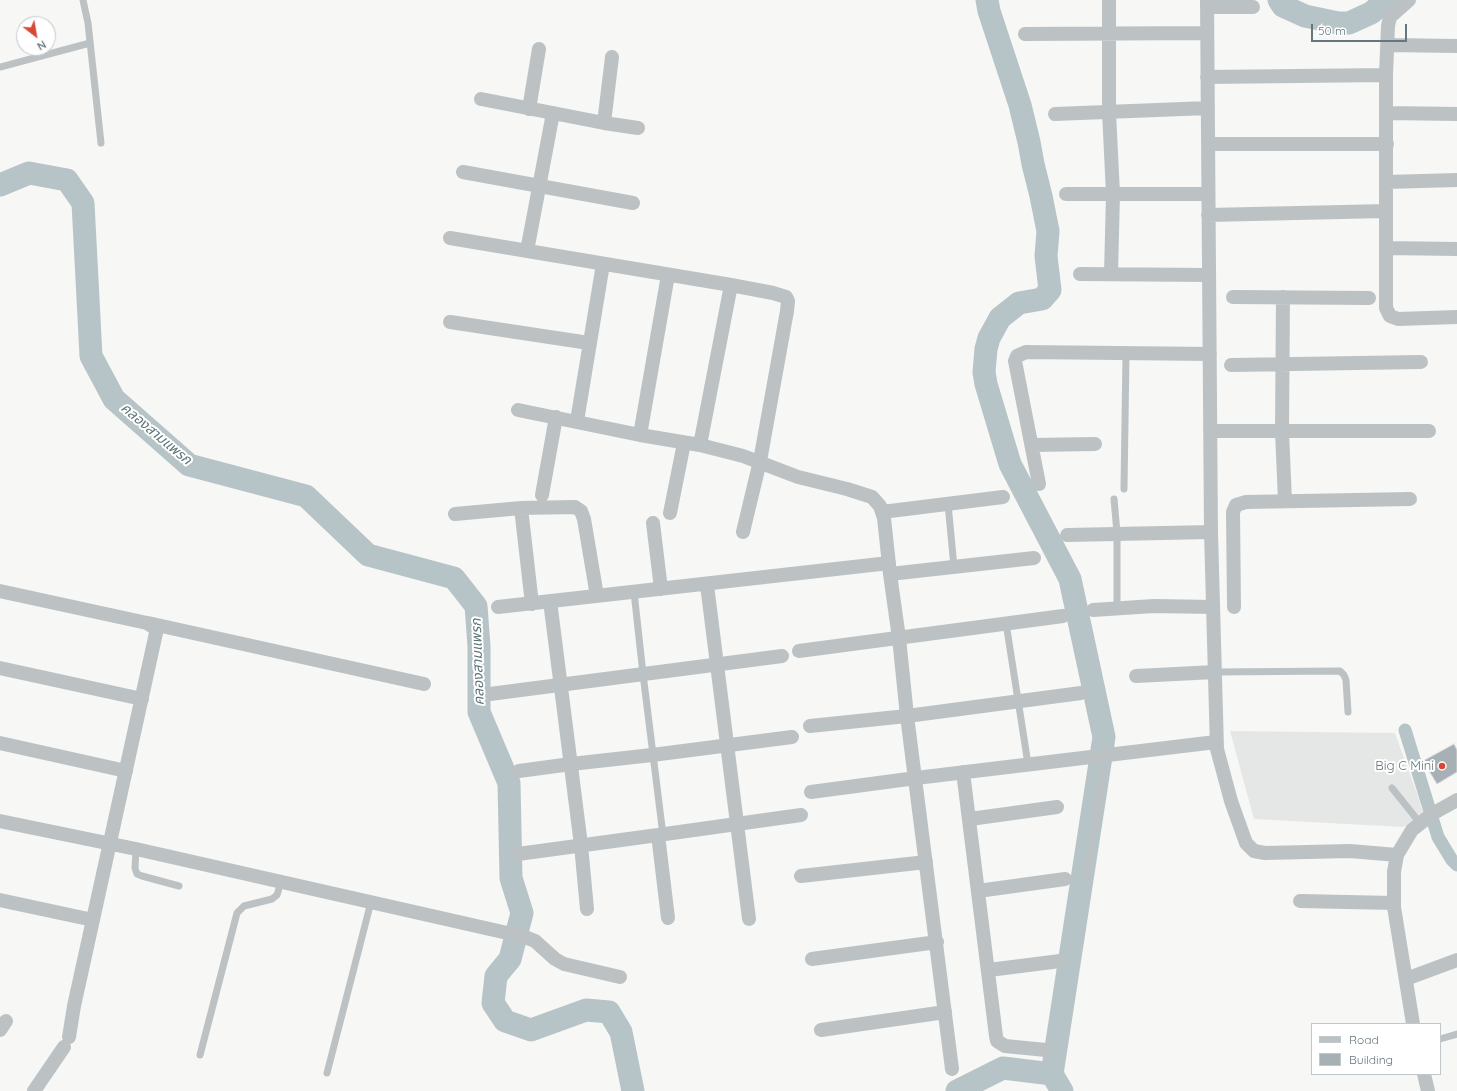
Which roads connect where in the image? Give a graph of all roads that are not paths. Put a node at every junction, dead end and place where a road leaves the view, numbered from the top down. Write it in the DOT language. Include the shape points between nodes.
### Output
graph roads {
  1 [pos="83,0"];
  2 [pos="1109,0"];
  3 [pos="1409,0"];
  4 [pos="1207,3"];
  5 [pos="1253,8"];
  6 [pos="1207,33"];
  7 [pos="1025,34"];
  8 [pos="1109,34"];
  9 [pos="90,42"];
  10 [pos="1388,44"];
  11 [pos="1457,46"];
  12 [pos="539,49"];
  13 [pos="612,57"];
  14 [pos="0,67"];
  15 [pos="1386,75"];
  16 [pos="1207,77"];
  17 [pos="481,99"];
  18 [pos="529,108"];
  19 [pos="1208,108"];
  20 [pos="1109,112"];
  21 [pos="553,113"];
  22 [pos="1387,113"];
  23 [pos="1055,114"];
  24 [pos="1457,114"];
  25 [pos="604,123"];
  26 [pos="638,128"];
  27 [pos="101,143"];
  28 [pos="1208,144"];
  29 [pos="1387,144"];
  30 [pos="463,172"];
  31 [pos="1457,180"];
  32 [pos="1387,182"];
  33 [pos="539,186"];
  34 [pos="1066,194"];
  35 [pos="1113,194"];
  36 [pos="1208,194"];
  37 [pos="633,203"];
  38 [pos="1386,211"];
  39 [pos="1208,215"];
  40 [pos="450,238"];
  41 [pos="1386,248"];
  42 [pos="1457,249"];
  43 [pos="527,251"];
  44 [pos="603,264"];
  45 [pos="1080,274"];
  46 [pos="1111,274"];
  47 [pos="1209,274"];
  48 [pos="668,275"];
  49 [pos="731,285"];
  50 [pos="1233,297"];
  51 [pos="1283,297"];
  52 [pos="1369,298"];
  53 [pos="1457,317"];
  54 [pos="450,322"];
  55 [pos="589,343"];
  56 [pos="1126,353"];
  57 [pos="1210,354"];
  58 [pos="1421,362"];
  59 [pos="1282,364"];
  60 [pos="1231,365"];
  61 [pos="518,410"];
  62 [pos="556,417"];
  63 [pos="576,421"];
  64 [pos="1282,430"];
  65 [pos="1210,431"];
  66 [pos="1429,431"];
  67 [pos="640,435"];
  68 [pos="684,443"];
  69 [pos="1095,444"];
  70 [pos="700,445"];
  71 [pos="1032,445"];
  72 [pos="760,461"];
  73 [pos="1039,484"];
  74 [pos="1124,489"];
  75 [pos="542,495"];
  76 [pos="1003,497"];
  77 [pos="1114,499"];
  78 [pos="1410,499"];
  79 [pos="1285,502"];
  80 [pos="948,504"];
  81 [pos="521,508"];
  82 [pos="882,512"];
  83 [pos="670,513"];
  84 [pos="455,514"];
  85 [pos="653,523"];
  86 [pos="743,532"];
  87 [pos="1211,532"];
  88 [pos="1117,533"];
  89 [pos="1067,534"];
  90 [pos="1034,558"];
  91 [pos="954,567"];
  92 [pos="890,569"];
  93 [pos="706,585"];
  94 [pos="661,589"];
  95 [pos="0,591"];
  96 [pos="634,592"];
  97 [pos="597,596"];
  98 [pos="550,601"];
  99 [pos="532,604"];
  100 [pos="498,607"];
  101 [pos="1213,607"];
  102 [pos="1234,607"];
  103 [pos="1117,609"];
  104 [pos="1093,610"];
  105 [pos="1063,616"];
  106 [pos="147,623"];
  107 [pos="1006,624"];
  108 [pos="900,638"];
  109 [pos="799,651"];
  110 [pos="782,656"];
  111 [pos="718,665"];
  112 [pos="0,668"];
  113 [pos="1215,672"];
  114 [pos="643,674"];
  115 [pos="1136,676"];
  116 [pos="424,684"];
  117 [pos="562,685"];
  118 [pos="1081,693"];
  119 [pos="490,694"];
  120 [pos="142,699"];
  121 [pos="1019,700"];
  122 [pos="1348,712"];
  123 [pos="907,716"];
  124 [pos="810,726"];
  125 [pos="792,737"];
  126 [pos="1216,742"];
  127 [pos="0,743"];
  128 [pos="727,745"];
  129 [pos="652,755"];
  130 [pos="1105,755"];
  131 [pos="571,764"];
  132 [pos="1028,764"];
  133 [pos="126,771"];
  134 [pos="519,771"];
  135 [pos="963,772"];
  136 [pos="916,778"];
  137 [pos="1392,788"];
  138 [pos="811,792"];
  139 [pos="1457,800"];
  140 [pos="1057,807"];
  141 [pos="801,815"];
  142 [pos="970,819"];
  143 [pos="0,821"];
  144 [pos="1420,824"];
  145 [pos="737,825"];
  146 [pos="661,835"];
  147 [pos="110,844"];
  148 [pos="581,845"];
  149 [pos="136,849"];
  150 [pos="518,854"];
  151 [pos="1397,855"];
  152 [pos="926,862"];
  153 [pos="802,876"];
  154 [pos="1066,879"];
  155 [pos="1086,879"];
  156 [pos="281,882"];
  157 [pos="179,886"];
  158 [pos="978,891"];
  159 [pos="0,900"];
  160 [pos="1300,901"];
  161 [pos="371,902"];
  162 [pos="1394,904"];
  163 [pos="587,910"];
  164 [pos="668,918"];
  165 [pos="749,919"];
  166 [pos="93,920"];
  167 [pos="937,942"];
  168 [pos="812,959"];
  169 [pos="1457,960"];
  170 [pos="1060,961"];
  171 [pos="988,970"];
  172 [pos="620,977"];
  173 [pos="1406,979"];
  174 [pos="945,1012"];
  175 [pos="1413,1023"];
  176 [pos="821,1030"];
  177 [pos="1457,1034"];
  178 [pos="1441,1039"];
  179 [pos="1046,1050"];
  180 [pos="200,1055"];
  181 [pos="952,1069"];
  182 [pos="327,1073"];
  183 [pos="1424,1075"];
  184 [pos="34,1091"];
  185 [pos="1428,1091"];
  1 -- 9 [label="lane"];
  2 -- 8 [label="street"];
  3 -- 10 [label="street" via="1390,17"];
  4 -- 5 [label="street"];
  4 -- 6 [label="street"];
  6 -- 8 [label="street"];
  6 -- 16 [label="street"];
  7 -- 8 [label="street"];
  8 -- 20 [label="street"];
  9 -- 14 [label="lane"];
  9 -- 27 [label="lane"];
  10 -- 11 [label="street"];
  10 -- 15 [label="street"];
  12 -- 18 [label="street"];
  13 -- 25 [label="street"];
  15 -- 16 [label="street"];
  15 -- 22 [label="street"];
  16 -- 19 [label="street"];
  17 -- 18 [label="street"];
  18 -- 21 [label="street"];
  19 -- 20 [label="street"];
  19 -- 28 [label="street"];
  20 -- 23 [label="street"];
  20 -- 35 [label="street"];
  21 -- 25 [label="street"];
  21 -- 33 [label="street"];
  22 -- 24 [label="street"];
  22 -- 29 [label="street"];
  25 -- 26 [label="street"];
  28 -- 29 [label="street"];
  28 -- 36 [label="street"];
  29 -- 32 [label="street"];
  30 -- 33 [label="street"];
  31 -- 32 [label="street"];
  32 -- 38 [label="street"];
  33 -- 37 [label="street"];
  33 -- 43 [label="street"];
  34 -- 35 [label="street"];
  35 -- 36 [label="street"];
  35 -- 46 [label="street"];
  36 -- 39 [label="street"];
  38 -- 39 [label="street"];
  38 -- 41 [label="street"];
  39 -- 47 [label="street"];
  40 -- 43 [label="street"];
  41 -- 42 [label="street"];
  41 -- 53 [label="street" via="1386,308 1390,316 1398,320"];
  43 -- 44 [label="street"];
  44 -- 48 [label="street"];
  44 -- 55 [label="street"];
  45 -- 46 [label="street"];
  46 -- 47 [label="street"];
  47 -- 57 [label="street"];
  48 -- 49 [label="street"];
  48 -- 67 [label="street"];
  49 -- 70 [label="street"];
  49 -- 72 [label="street" via="781,295 788,301"];
  50 -- 51 [label="street"];
  51 -- 52 [label="street"];
  51 -- 59 [label="street"];
  54 -- 55 [label="street"];
  55 -- 63 [label="street"];
  56 -- 57 [label="street"];
  56 -- 71 [label="street" via="1026,352 1017,356"];
  56 -- 74 [label="lane"];
  57 -- 65 [label="street"];
  58 -- 59 [label="street"];
  59 -- 60 [label="street"];
  59 -- 64 [label="street"];
  61 -- 62 [label="street"];
  62 -- 63 [label="street"];
  62 -- 75 [label="street"];
  63 -- 67 [label="street"];
  64 -- 65 [label="street"];
  64 -- 66 [label="street"];
  64 -- 79 [label="street"];
  65 -- 87 [label="street"];
  67 -- 68 [label="street"];
  68 -- 70 [label="street"];
  68 -- 83 [label="street"];
  69 -- 71 [label="street"];
  70 -- 72 [label="street"];
  71 -- 73 [label="street"];
  72 -- 82 [label="street" via="798,477 872,497"];
  72 -- 86 [label="street"];
  76 -- 80 [label="street"];
  77 -- 88 [label="lane"];
  78 -- 79 [label="street"];
  79 -- 102 [label="street" via="1246,502 1236,505 1233,512"];
  80 -- 82 [label="street"];
  80 -- 91 [label="lane"];
  81 -- 84 [label="street"];
  81 -- 97 [label="street" via="567,506 581,511"];
  81 -- 99 [label="street"];
  82 -- 92 [label="street"];
  85 -- 94 [label="street"];
  87 -- 88 [label="street"];
  87 -- 101 [label="street"];
  88 -- 89 [label="street"];
  88 -- 103 [label="lane"];
  90 -- 91 [label="street"];
  91 -- 92 [label="street"];
  92 -- 93 [label="street"];
  92 -- 108 [label="street"];
  93 -- 94 [label="street"];
  93 -- 111 [label="street"];
  94 -- 96 [label="street"];
  95 -- 106 [label="street"];
  96 -- 97 [label="street"];
  96 -- 114 [label="lane"];
  97 -- 98 [label="street"];
  98 -- 99 [label="street"];
  98 -- 117 [label="street"];
  99 -- 100 [label="street"];
  101 -- 103 [label="street" via="1154,606"];
  101 -- 113 [label="street"];
  103 -- 104 [label="street"];
  105 -- 107 [label="street"];
  106 -- 116 [label="street"];
  106 -- 120 [label="street" via="155,628 156,633"];
  107 -- 108 [label="street"];
  107 -- 121 [label="lane"];
  108 -- 109 [label="street"];
  108 -- 123 [label="street"];
  110 -- 111 [label="street"];
  111 -- 114 [label="street"];
  111 -- 128 [label="street"];
  112 -- 120 [label="street"];
  113 -- 115 [label="street"];
  113 -- 122 [label="lane" via="1340,671 1346,680"];
  113 -- 126 [label="street"];
  114 -- 117 [label="street"];
  114 -- 129 [label="lane"];
  117 -- 119 [label="street"];
  117 -- 131 [label="street"];
  118 -- 121 [label="street"];
  120 -- 133 [label="street"];
  121 -- 123 [label="street"];
  121 -- 132 [label="lane"];
  123 -- 124 [label="street"];
  123 -- 136 [label="street"];
  125 -- 128 [label="street"];
  126 -- 130 [label="street"];
  126 -- 151 [label="street" via="1234,808 1246,842 1254,851 1350,851"];
  127 -- 133 [label="street"];
  128 -- 129 [label="street"];
  128 -- 145 [label="street"];
  129 -- 131 [label="street"];
  129 -- 146 [label="lane"];
  130 -- 132 [label="street"];
  130 -- 155 [label="lane"];
  131 -- 134 [label="street"];
  131 -- 148 [label="street"];
  132 -- 135 [label="street"];
  133 -- 147 [label="street"];
  135 -- 136 [label="street"];
  135 -- 142 [label="street"];
  136 -- 138 [label="street"];
  136 -- 152 [label="street"];
  137 -- 144 [label="lane"];
  139 -- 144 [label="street"];
  140 -- 142 [label="street"];
  141 -- 145 [label="street"];
  142 -- 158 [label="street"];
  143 -- 147 [label="street"];
  144 -- 151 [label="street" via="1412,830"];
  145 -- 146 [label="street"];
  145 -- 165 [label="street"];
  146 -- 148 [label="street"];
  146 -- 164 [label="street"];
  147 -- 149 [label="street"];
  147 -- 166 [label="street"];
  148 -- 150 [label="street"];
  148 -- 163 [label="street"];
  149 -- 156 [label="street"];
  149 -- 157 [label="lane" via="137,874"];
  151 -- 162 [label="street"];
  152 -- 153 [label="street"];
  152 -- 167 [label="street"];
  154 -- 158 [label="street"];
  156 -- 161 [label="street"];
  156 -- 180 [label="lane" via="277,895 272,899 244,906 237,913"];
  158 -- 171 [label="street"];
  159 -- 166 [label="street"];
  160 -- 162 [label="street"];
  161 -- 172 [label="street" via="525,937 535,941 564,964"];
  161 -- 182 [label="lane"];
  162 -- 173 [label="street"];
  166 -- 184 [label="street" via="66,1042"];
  167 -- 168 [label="street"];
  167 -- 174 [label="street"];
  169 -- 173 [label="street"];
  170 -- 171 [label="street"];
  171 -- 179 [label="street" via="997,1041 1005,1046"];
  173 -- 175 [label="street"];
  174 -- 176 [label="street"];
  174 -- 181 [label="street"];
  177 -- 178 [label="lane"];
  183 -- 185 [label="street"];
}
